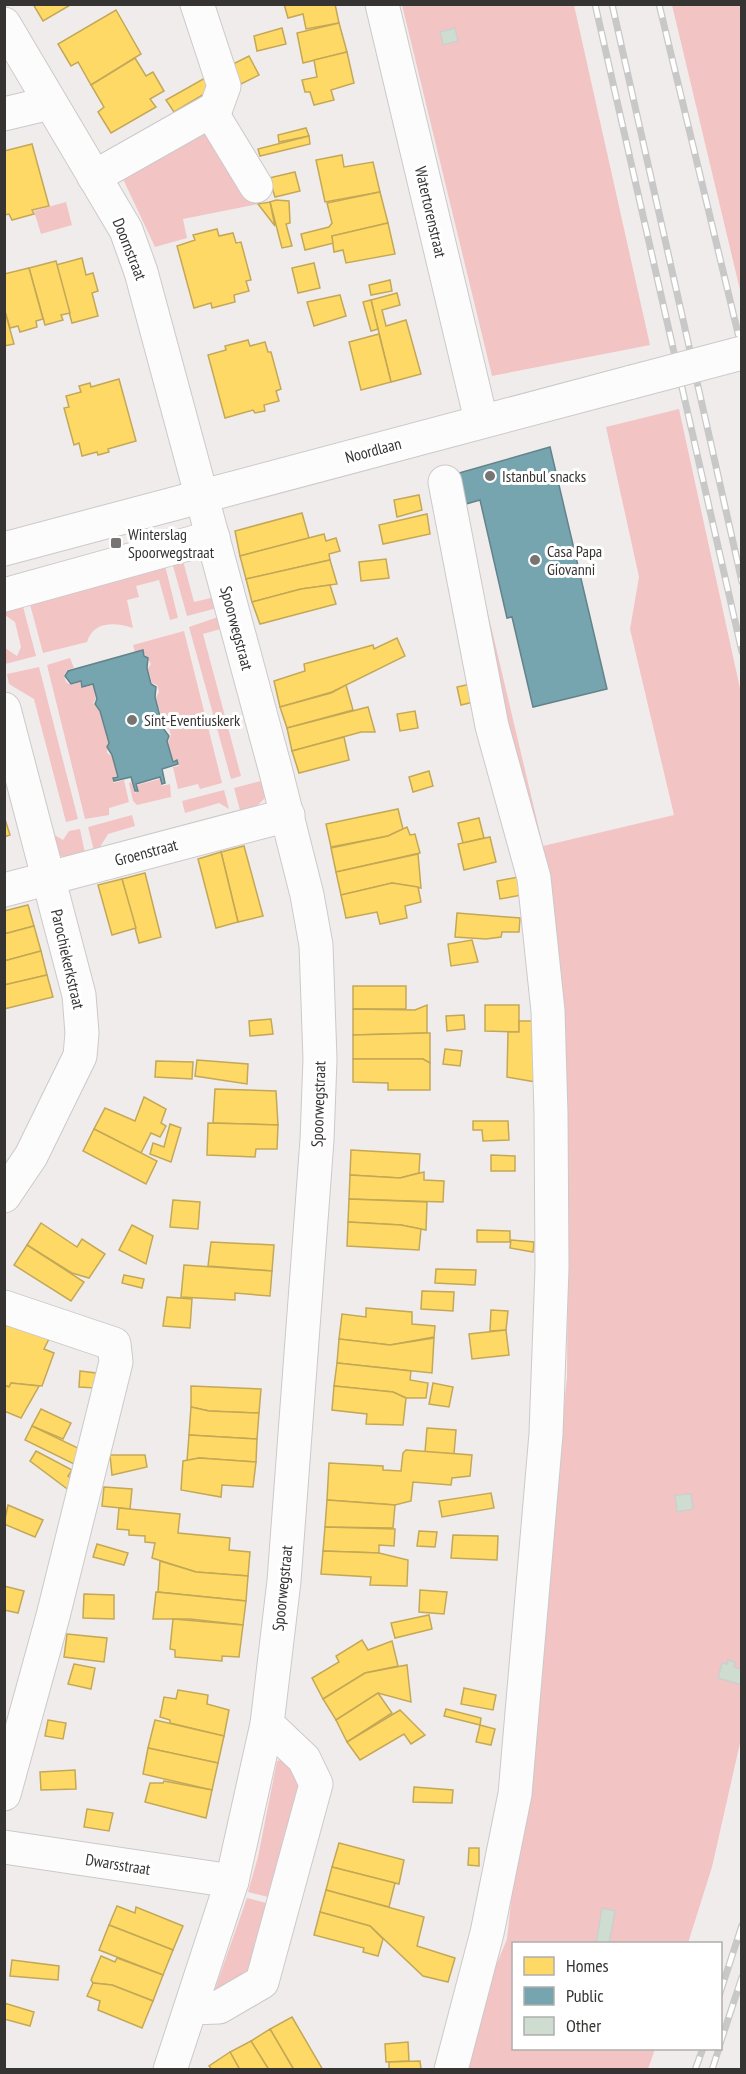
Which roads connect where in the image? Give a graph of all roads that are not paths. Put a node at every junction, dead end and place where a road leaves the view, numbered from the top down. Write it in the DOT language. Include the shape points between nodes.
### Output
graph roads {
  1 [pos="197,4"];
  2 [pos="382,4"];
  3 [pos="4,24"];
  4 [pos="50,103"];
  5 [pos="211,112"];
  6 [pos="4,114"];
  7 [pos="94,177"];
  8 [pos="256,186"];
  9 [pos="741,353"];
  10 [pos="481,420"];
  11 [pos="445,482"];
  12 [pos="201,496"];
  13 [pos="213,537"];
  14 [pos="4,549"];
  15 [pos="4,595"];
  16 [pos="4,709"];
  17 [pos="288,815"];
  18 [pos="48,879"];
  19 [pos="4,890"];
  20 [pos="4,1196"];
  21 [pos="4,1307"];
  22 [pos="267,1724"];
  23 [pos="4,1794"];
  24 [pos="4,1847"];
  25 [pos="232,1881"];
  26 [pos="191,2008"];
  27 [pos="170,2070"];
  28 [pos="451,2070"];
  1 -- 5 [label="street" via="224,86"];
  2 -- 10 [label="street, Watertorenstraat"];
  3 -- 4 [label="street, Doornstraat"];
  4 -- 6 [label="street"];
  4 -- 7 [label="street, Doornstraat"];
  5 -- 7 [label="street"];
  5 -- 8 [label="street"];
  7 -- 12 [label="street, Doornstraat" via="126,230 141,272"];
  9 -- 10 [label="street, Noordlaan, bridge"];
  10 -- 12 [label="street, Noordlaan"];
  11 -- 28 [label="street" via="492,726 534,878 548,1011 552,1197 546,1434 515,1794 487,1933"];
  12 -- 13 [label="street, Spoorwegstraat"];
  12 -- 14 [label="street, Noordlaan"];
  13 -- 15 [label="street"];
  13 -- 17 [label="street, Spoorwegstraat"];
  16 -- 18 [label="street, Parochiekerkstraat"];
  17 -- 18 [label="street, Groenstraat"];
  17 -- 22 [label="street, Spoorwegstraat" via="316,945 320,1059 284,1581"];
  18 -- 19 [label="street, Groenstraat"];
  18 -- 20 [label="street, Parochiekerkstraat" via="79,995 80,1056 31,1156"];
  21 -- 23 [label="street" via="114,1344 116,1362"];
  22 -- 25 [label="street, Spoorwegstraat"];
  22 -- 26 [label="street" via="304,1759 316,1784 262,1982 219,2007"];
  24 -- 25 [label="street, Dwarsstraat"];
  25 -- 26 [label="street, Spoorwegstraat"];
  26 -- 27 [label="street, Spoorwegstraat"];
}
